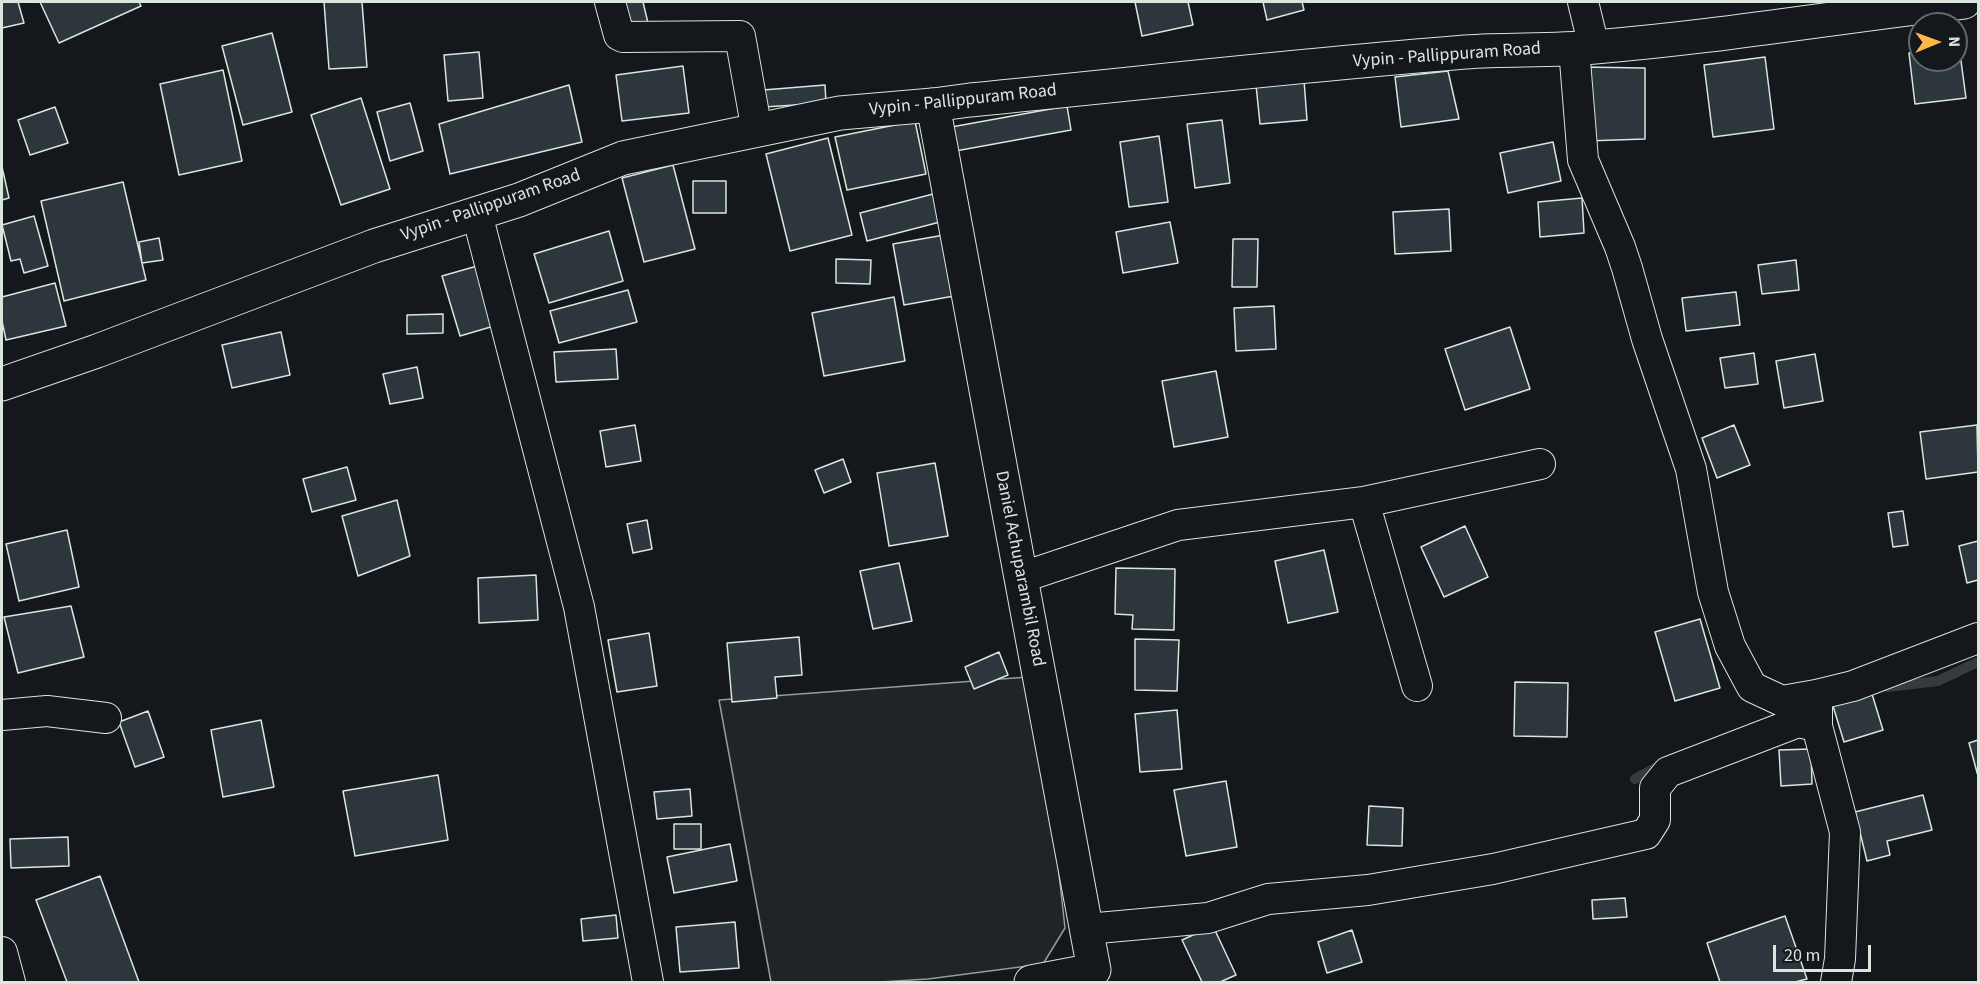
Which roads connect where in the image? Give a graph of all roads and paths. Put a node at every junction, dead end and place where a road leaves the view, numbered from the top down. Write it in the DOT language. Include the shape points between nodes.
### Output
graph roads {
  1 [pos="610,2"];
  2 [pos="1583,2"];
  3 [pos="1964,2"];
  4 [pos="1853,8"];
  5 [pos="1584,48"];
  6 [pos="933,105"];
  7 [pos="757,131"];
  8 [pos="477,214"];
  9 [pos="2,384"];
  10 [pos="1540,464"];
  11 [pos="1364,502"];
  12 [pos="1020,578"];
  13 [pos="1978,638"];
  14 [pos="1417,686"];
  15 [pos="1817,707"];
  16 [pos="2,715"];
  17 [pos="106,718"];
  18 [pos="1087,929"];
  19 [pos="2,952"];
  20 [pos="1097,976"];
  21 [pos="10,982"];
  22 [pos="648,982"];
  23 [pos="1031,982"];
  24 [pos="1836,982"];
  1 -- 7 [label="street" via="619,35 624,37 740,36"];
  2 -- 5 [label="street"];
  3 -- 4 [label="main road, Vypin - Pallippuram Road"];
  4 -- 5 [label="main road, Vypin - Pallippuram Road" via="1734,33"];
  5 -- 6 [label="main road, Vypin - Pallippuram Road" via="1468,52 1259,70"];
  5 -- 15 [label="street" via="1583,160 1623,257 1691,469 1713,592 1730,646 1752,687 1782,701"];
  6 -- 7 [label="main road, Vypin - Pallippuram Road" via="840,113"];
  6 -- 12 [label="main road, Daniel Achuparambil Road"];
  7 -- 8 [label="main road, Vypin - Pallippuram Road" via="623,158"];
  8 -- 9 [label="main road, Vypin - Pallippuram Road" via="374,246"];
  8 -- 22 [label="street" via="579,606"];
  10 -- 11 [label="street"];
  11 -- 12 [label="street" via="1178,525"];
  11 -- 14 [label="street"];
  12 -- 18 [label="main road, Daniel Achuparambil Road"];
  13 -- 15 [label="street" via="1853,686"];
  15 -- 18 [label="street" via="1798,722 1668,772 1655,789 1655,820 1647,834 1493,869 1368,890 1268,899 1208,918"];
  15 -- 24 [label="street" via="1845,832"];
  16 -- 17 [label="street" via="47,711"];
  18 -- 20 [label="main road, Daniel Achuparambil Road"];
  19 -- 21 [label="street"];
  20 -- 23 [label="main road, Daniel Achuparambil Road"];
}
